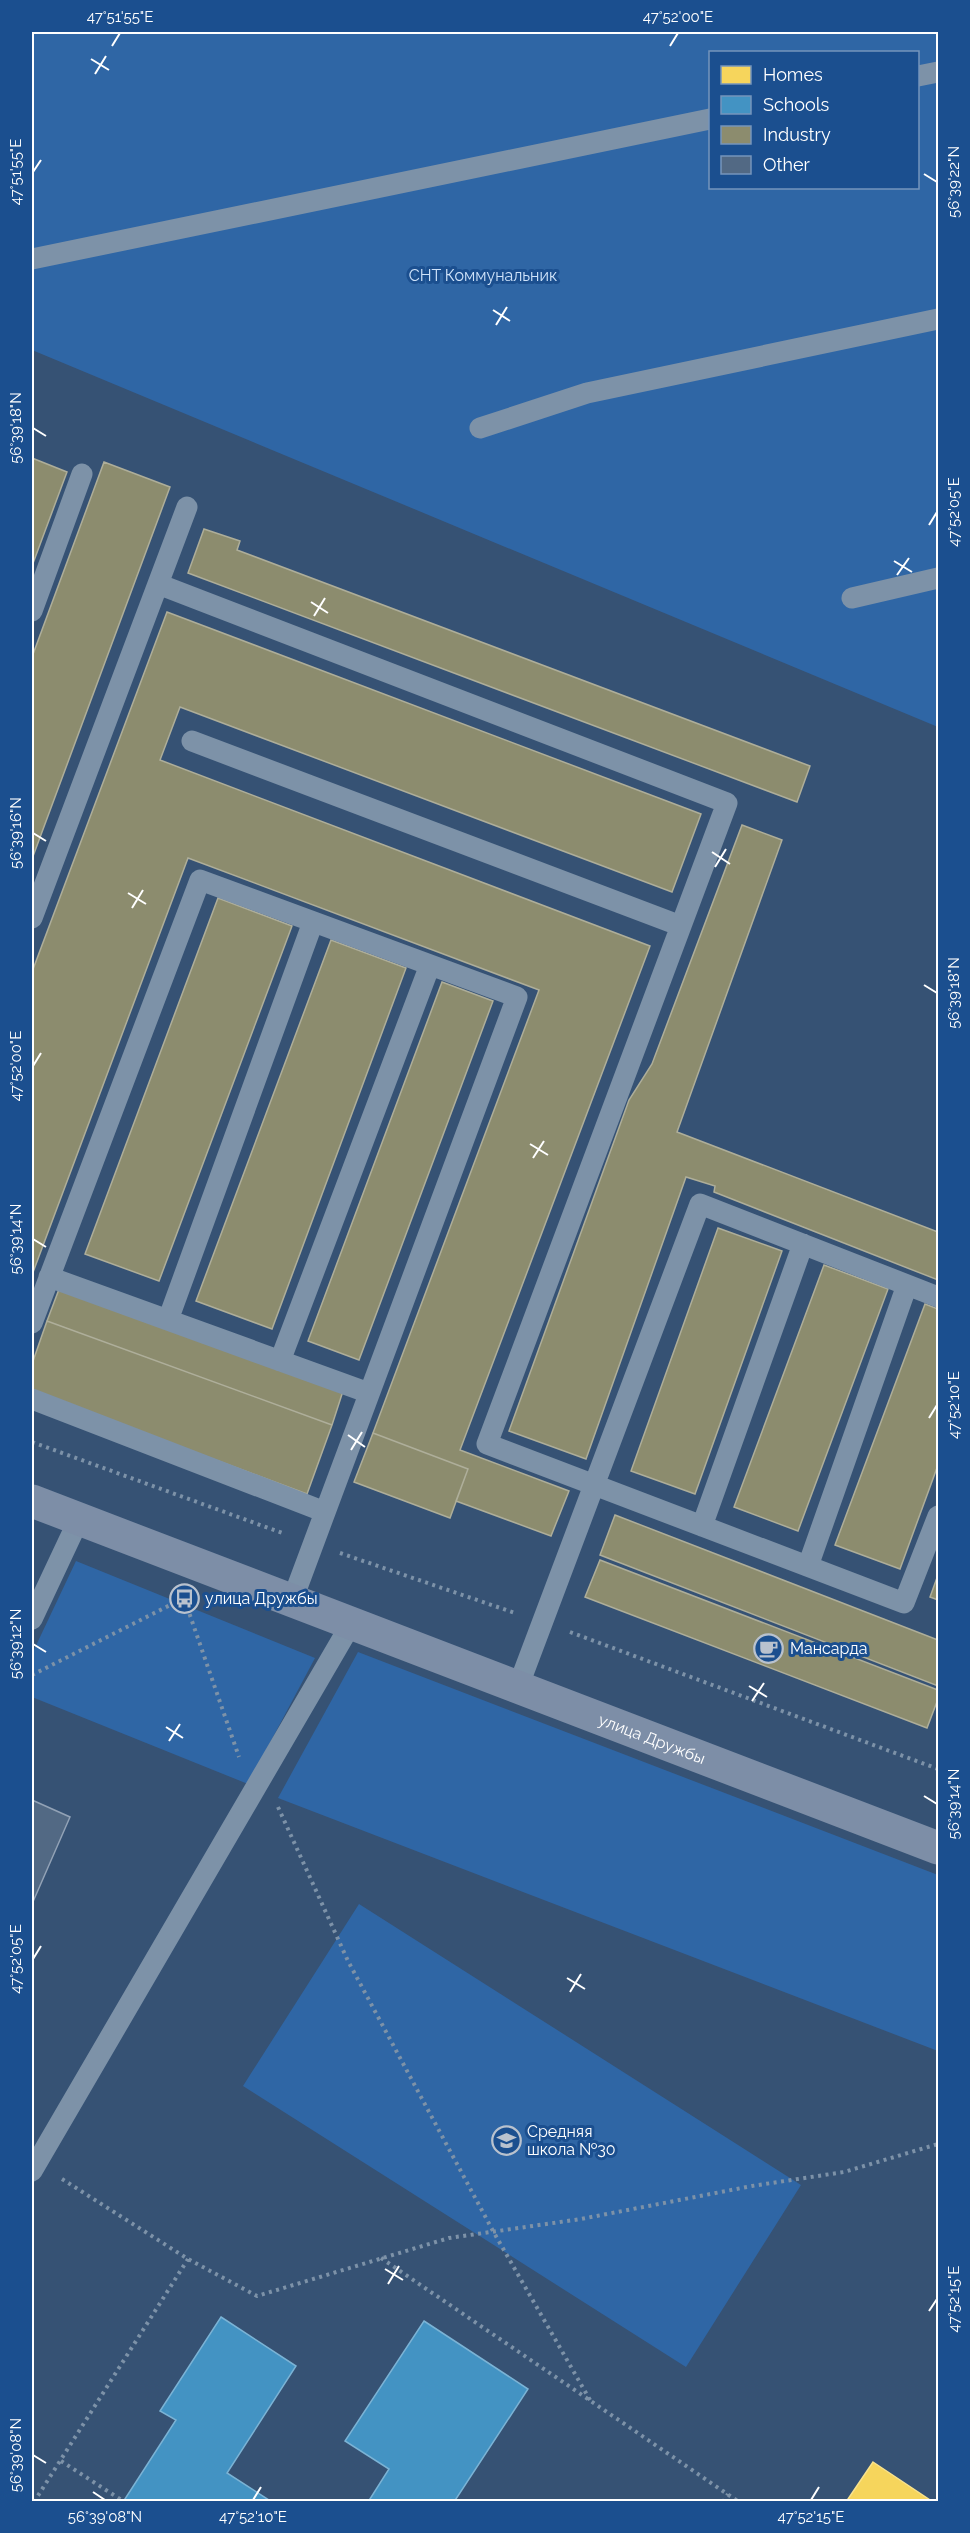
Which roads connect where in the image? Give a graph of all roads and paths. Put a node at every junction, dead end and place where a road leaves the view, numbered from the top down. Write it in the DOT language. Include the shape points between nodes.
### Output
graph roads {
  1 [pos="939,72"];
  2 [pos="919,76"];
  3 [pos="709,119"];
  4 [pos="32,259"];
  5 [pos="939,319"];
  6 [pos="480,428"];
  7 [pos="82,474"];
  8 [pos="187,507"];
  9 [pos="939,578"];
  10 [pos="158,584"];
  11 [pos="852,598"];
  12 [pos="32,611"];
  13 [pos="192,741"];
  14 [pos="32,918"];
  15 [pos="313,922"];
  16 [pos="681,926"];
  17 [pos="430,965"];
  18 [pos="803,1244"];
  19 [pos="49,1277"];
  20 [pos="907,1285"];
  21 [pos="939,1297"];
  22 [pos="168,1320"];
  23 [pos="32,1323"];
  24 [pos="280,1361"];
  25 [pos="369,1393"];
  26 [pos="32,1399"];
  27 [pos="32,1442"];
  28 [pos="594,1484"];
  29 [pos="32,1501"];
  30 [pos="325,1512"];
  31 [pos="939,1516"];
  32 [pos="80,1520"];
  33 [pos="702,1526"];
  34 [pos="313,1545"];
  35 [pos="808,1566"];
  36 [pos="292,1601"];
  37 [pos="32,1619"];
  38 [pos="542,1622"];
  39 [pos="351,1624"];
  40 [pos="32,1675"];
  41 [pos="518,1687"];
  42 [pos="939,1769"];
  43 [pos="251,1795"];
  44 [pos="277,1805"];
  45 [pos="939,1848"];
  46 [pos="939,2144"];
  47 [pos="34,2167"];
  48 [pos="493,2231"];
  49 [pos="381,2258"];
  50 [pos="188,2259"];
  51 [pos="590,2400"];
  52 [pos="61,2461"];
  53 [pos="728,2494"];
  54 [pos="123,2500"];
  55 [pos="34,2502"];
  56 [pos="723,2502"];
  57 [pos="739,2502"];
  1 -- 2 [label="lane"];
  3 -- 4 [label="lane"];
  5 -- 6 [label="lane" via="587,393"];
  7 -- 12 [label="lane"];
  8 -- 10 [label="lane"];
  9 -- 11 [label="lane"];
  10 -- 14 [label="lane"];
  10 -- 16 [label="lane" via="727,802"];
  13 -- 16 [label="lane"];
  15 -- 17 [label="lane"];
  15 -- 19 [label="lane" via="200,880"];
  15 -- 22 [label="lane"];
  16 -- 28 [label="lane" via="487,1444"];
  17 -- 24 [label="lane"];
  17 -- 25 [label="lane" via="517,997"];
  18 -- 20 [label="lane"];
  18 -- 28 [label="lane" via="700,1204"];
  18 -- 33 [label="lane"];
  19 -- 22 [label="lane"];
  19 -- 23 [label="lane"];
  20 -- 21 [label="lane"];
  20 -- 35 [label="lane"];
  22 -- 24 [label="lane"];
  24 -- 25 [label="lane"];
  25 -- 30 [label="lane"];
  26 -- 30 [label="lane"];
  27 -- 34 [label="path"];
  28 -- 33 [label="lane"];
  28 -- 38 [label="lane"];
  29 -- 32 [label="main road, улица Дружбы"];
  30 -- 34 [label="lane"];
  31 -- 35 [label="lane" via="904,1603"];
  32 -- 36 [label="main road, улица Дружбы"];
  32 -- 37 [label="lane"];
  33 -- 35 [label="lane"];
  34 -- 36 [label="lane"];
  34 -- 38 [label="path"];
  36 -- 39 [label="main road, улица Дружбы"];
  38 -- 41 [label="lane"];
  38 -- 42 [label="path"];
  39 -- 41 [label="main road, улица Дружбы"];
  39 -- 43 [label="lane"];
  40 -- 43 [label="path" via="184,1598"];
  41 -- 45 [label="main road, улица Дружбы"];
  43 -- 47 [label="lane"];
  44 -- 48 [label="path" via="348,1960"];
  46 -- 48 [label="path" via="844,2172"];
  47 -- 50 [label="path"];
  48 -- 49 [label="path" via="449,2238"];
  48 -- 51 [label="path"];
  49 -- 50 [label="path" via="257,2296"];
  49 -- 51 [label="path"];
  50 -- 52 [label="path"];
  51 -- 53 [label="path"];
  52 -- 54 [label="path"];
  52 -- 55 [label="path"];
  53 -- 56 [label="path"];
  53 -- 57 [label="path"];
}
